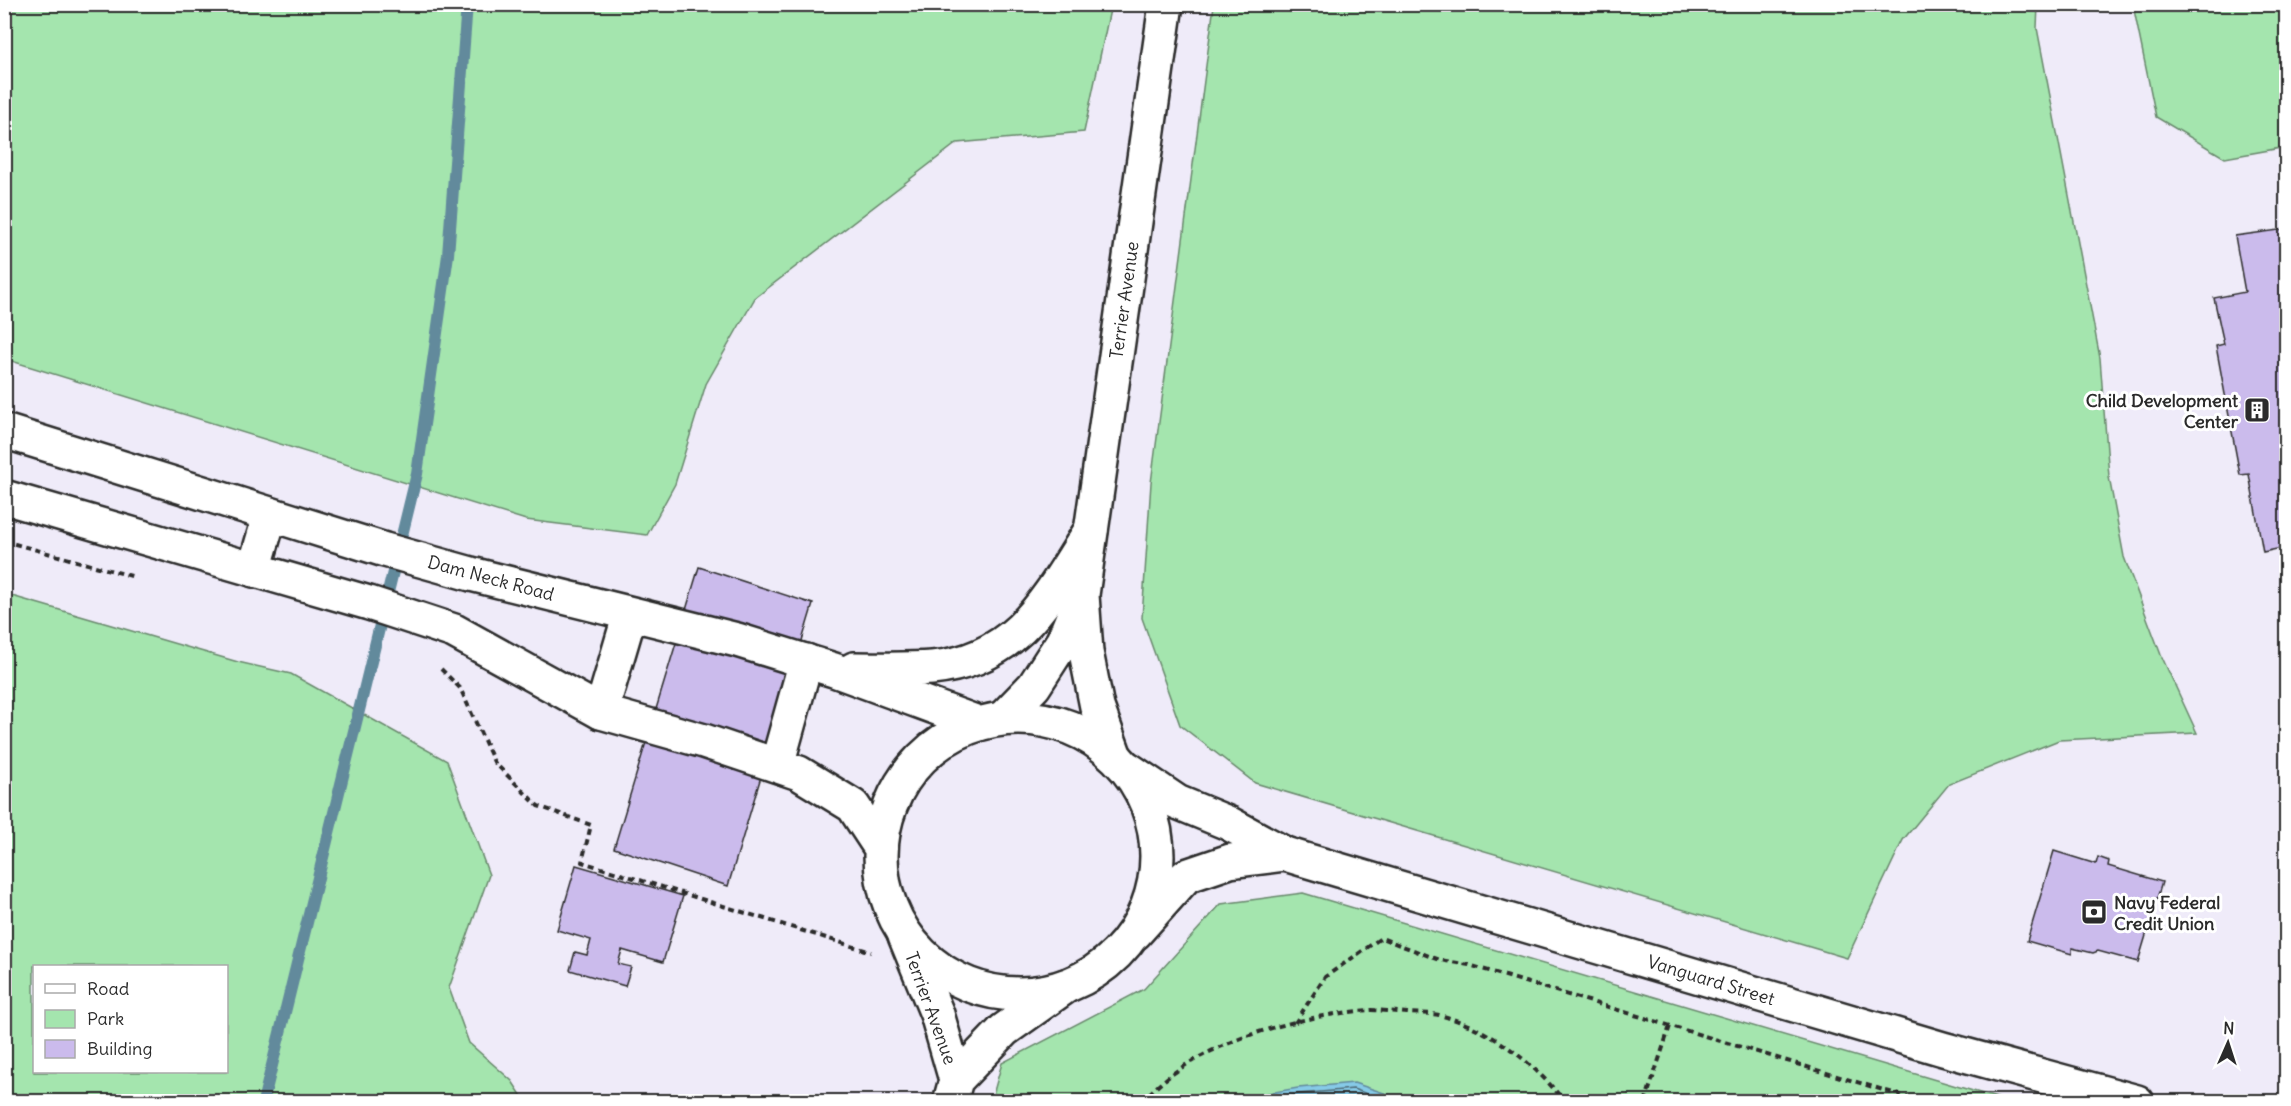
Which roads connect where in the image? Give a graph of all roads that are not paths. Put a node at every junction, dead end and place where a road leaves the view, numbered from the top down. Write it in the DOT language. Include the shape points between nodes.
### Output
graph roads {
  1 [pos="1166,4"];
  2 [pos="4,431"];
  3 [pos="4,497"];
  4 [pos="270,515"];
  5 [pos="1091,530"];
  6 [pos="254,570"];
  7 [pos="1082,595"];
  8 [pos="630,614"];
  9 [pos="820,666"];
  10 [pos="601,712"];
  11 [pos="991,720"];
  12 [pos="1121,761"];
  13 [pos="777,765"];
  14 [pos="880,847"];
  15 [pos="1286,854"];
  16 [pos="1135,933"];
  17 [pos="905,936"];
  18 [pos="1066,986"];
  19 [pos="953,1091"];
  20 [pos="2137,1101"];
  1 -- 5 [label="main road, Terrier Avenue"];
  2 -- 4 [label="main road, Dam Neck Road"];
  3 -- 6 [label="main road"];
  4 -- 6 [label="main road"];
  4 -- 8 [label="main road, Dam Neck Road" via="441,566"];
  5 -- 7 [label="main road, Terrier Avenue"];
  5 -- 9 [label="main road" via="1032,620 989,651 933,668"];
  6 -- 10 [label="main road" via="454,631"];
  7 -- 11 [label="main road, Terrier Avenue" via="1063,641 1034,686"];
  7 -- 12 [label="main road, Terrier Avenue" via="1086,652 1097,707"];
  8 -- 9 [label="main road, Dam Neck Road" via="737,640"];
  8 -- 10 [label="main road"];
  9 -- 11 [label="main road, Dam Neck Road"];
  9 -- 13 [label="main road"];
  10 -- 13 [label="main road"];
  11 -- 12 [label="main road, Vanguard Street" via="1043,719 1081,731"];
  11 -- 14 [label="main road" via="940,741 909,770 889,806"];
  12 -- 15 [label="main road, Vanguard Street" via="1177,802 1228,823"];
  12 -- 16 [label="main road, Terrier Avenue" via="1149,807 1158,850 1153,893"];
  13 -- 14 [label="main road" via="799,772 853,806"];
  14 -- 17 [label="main road, Terrier Avenue" via="885,893"];
  15 -- 16 [label="main road, Vanguard Street" via="1230,861 1186,876"];
  15 -- 20 [label="main road, Vanguard Street" via="1943,1049"];
  16 -- 18 [label="main road, Vanguard Street" via="1105,965"];
  17 -- 18 [label="main road" via="936,968 977,988 1022,994"];
  17 -- 19 [label="main road, Terrier Avenue" via="937,1014"];
  18 -- 19 [label="main road, Terrier Avenue" via="1004,1030"];
}
